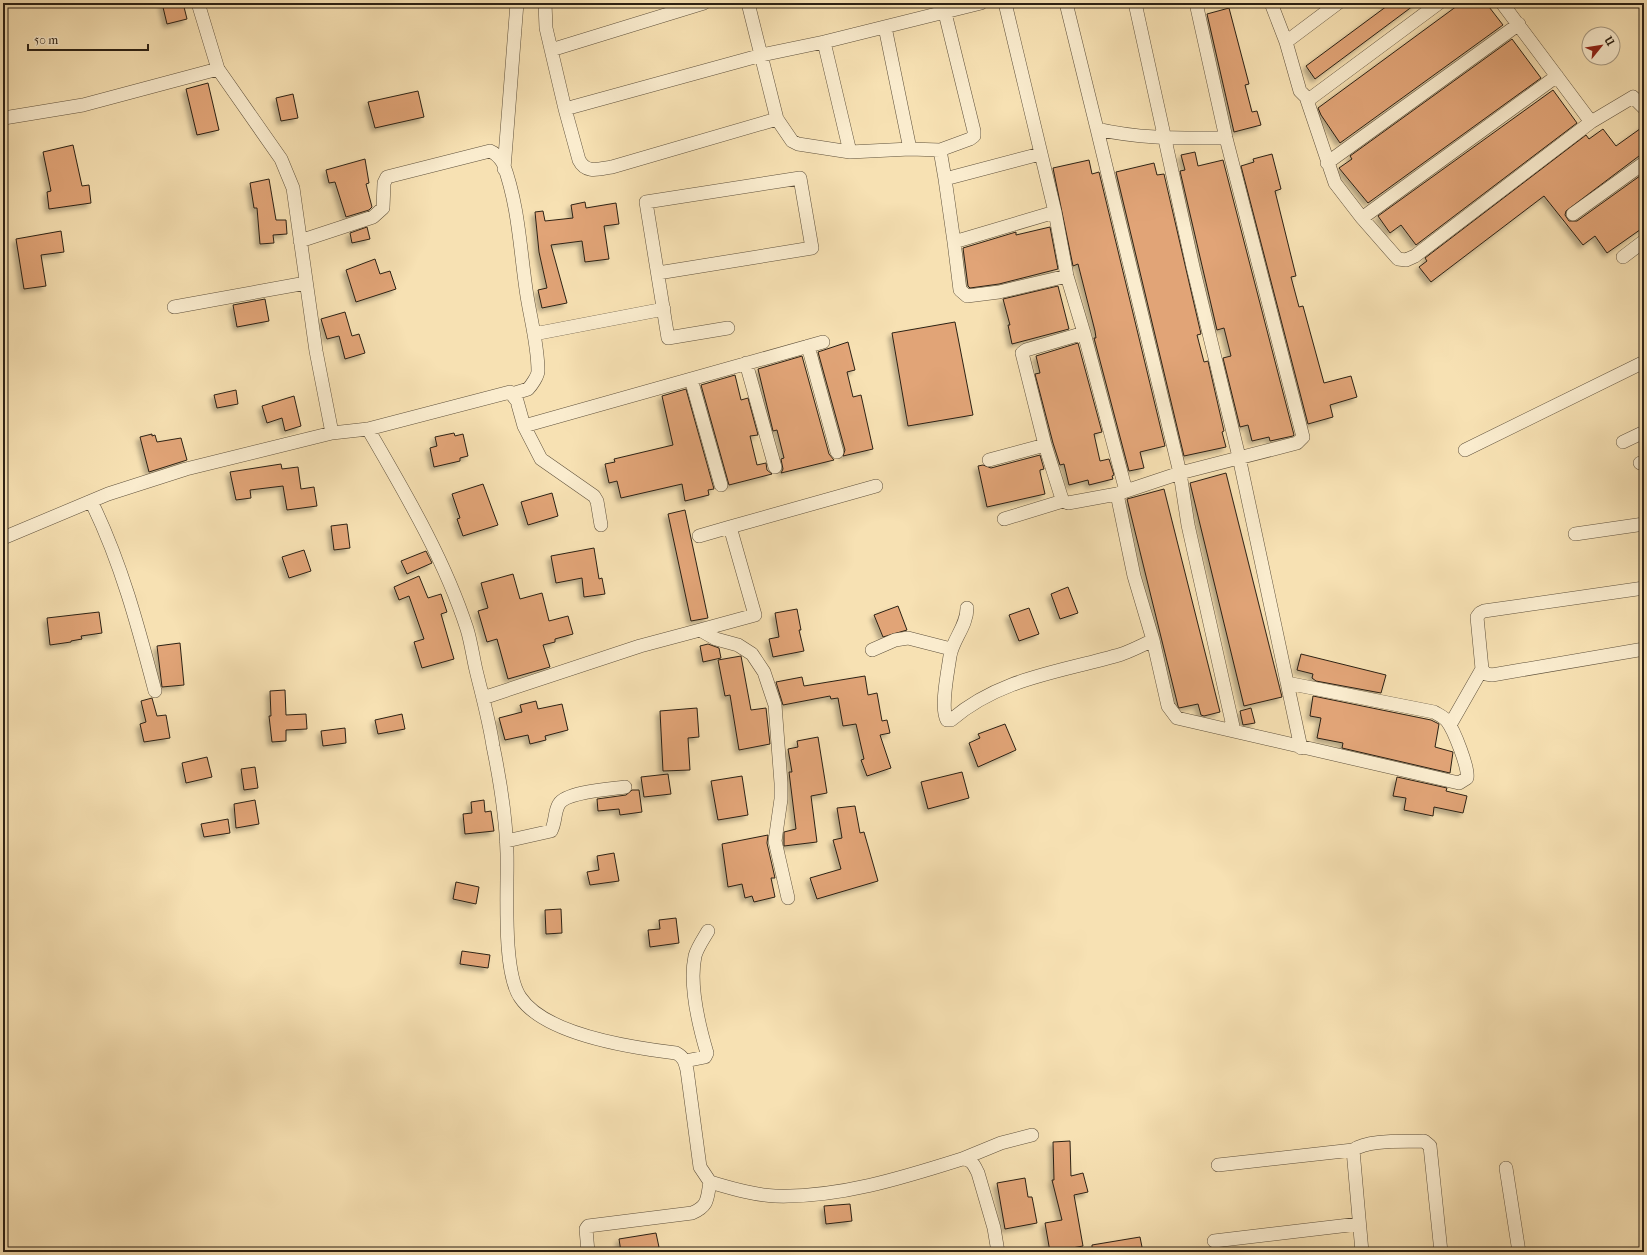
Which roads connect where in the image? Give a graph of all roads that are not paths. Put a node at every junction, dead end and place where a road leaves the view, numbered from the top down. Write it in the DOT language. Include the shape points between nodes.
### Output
graph roads {
  1 [pos="198,3"];
  2 [pos="517,3"];
  3 [pos="545,3"];
  4 [pos="704,3"];
  5 [pos="748,3"];
  6 [pos="981,3"];
  7 [pos="1005,3"];
  8 [pos="1066,3"];
  9 [pos="1135,3"];
  10 [pos="1196,3"];
  11 [pos="1271,3"];
  12 [pos="1338,3"];
  13 [pos="1439,3"];
  14 [pos="1502,3"];
  15 [pos="945,13"];
  16 [pos="1519,24"];
  17 [pos="885,26"];
  18 [pos="824,42"];
  19 [pos="1286,42"];
  20 [pos="551,50"];
  21 [pos="762,55"];
  22 [pos="218,69"];
  23 [pos="1557,76"];
  24 [pos="1306,97"];
  25 [pos="1644,108"];
  26 [pos="565,109"];
  27 [pos="3,115"];
  28 [pos="777,119"];
  29 [pos="1591,122"];
  30 [pos="1097,129"];
  31 [pos="1164,138"];
  32 [pos="1226,138"];
  33 [pos="910,149"];
  34 [pos="940,150"];
  35 [pos="850,152"];
  36 [pos="1040,154"];
  37 [pos="1327,163"];
  38 [pos="1644,163"];
  39 [pos="504,169"];
  40 [pos="945,179"];
  41 [pos="1055,212"];
  42 [pos="1573,214"];
  43 [pos="1362,218"];
  44 [pos="300,241"];
  45 [pos="1644,241"];
  46 [pos="954,242"];
  47 [pos="1623,257"];
  48 [pos="658,273"];
  49 [pos="1067,276"];
  50 [pos="306,283"];
  51 [pos="174,307"];
  52 [pos="664,309"];
  53 [pos="728,328"];
  54 [pos="1084,333"];
  55 [pos="534,334"];
  56 [pos="823,342"];
  57 [pos="808,346"];
  58 [pos="1644,362"];
  59 [pos="746,363"];
  60 [pos="691,379"];
  61 [pos="512,394"];
  62 [pos="524,426"];
  63 [pos="368,429"];
  64 [pos="1644,432"];
  65 [pos="332,433"];
  66 [pos="1623,442"];
  67 [pos="1045,445"];
  68 [pos="1465,450"];
  69 [pos="837,452"];
  70 [pos="1239,457"];
  71 [pos="989,460"];
  72 [pos="775,468"];
  73 [pos="1180,472"];
  74 [pos="721,485"];
  75 [pos="876,486"];
  76 [pos="1121,493"];
  77 [pos="91,501"];
  78 [pos="1063,501"];
  79 [pos="1004,519"];
  80 [pos="1644,524"];
  81 [pos="601,525"];
  82 [pos="730,527"];
  83 [pos="1574,534"];
  84 [pos="699,536"];
  85 [pos="3,538"];
  86 [pos="1644,588"];
  87 [pos="967,608"];
  88 [pos="700,630"];
  89 [pos="1153,640"];
  90 [pos="951,649"];
  91 [pos="1644,649"];
  92 [pos="872,650"];
  93 [pos="1482,669"];
  94 [pos="1287,683"];
  95 [pos="155,691"];
  96 [pos="483,698"];
  97 [pos="1450,725"];
  98 [pos="1234,731"];
  99 [pos="1301,748"];
  100 [pos="625,787"];
  101 [pos="506,841"];
  102 [pos="788,898"];
  103 [pos="708,931"];
  104 [pos="685,1061"];
  105 [pos="1032,1135"];
  106 [pos="1353,1150"];
  107 [pos="962,1159"];
  108 [pos="1218,1165"];
  109 [pos="1506,1168"];
  110 [pos="710,1182"];
  111 [pos="1358,1224"];
  112 [pos="1214,1241"];
  113 [pos="588,1252"];
  114 [pos="998,1252"];
  115 [pos="1362,1252"];
  116 [pos="1441,1252"];
  117 [pos="1519,1252"];
  1 -- 22 [label="street"];
  2 -- 39 [label="street"];
  3 -- 20 [label="street" via="546,28"];
  4 -- 20 [label="street"];
  5 -- 21 [label="street"];
  6 -- 15 [label="street"];
  7 -- 36 [label="street"];
  8 -- 30 [label="street"];
  9 -- 31 [label="street"];
  10 -- 32 [label="street"];
  11 -- 19 [label="street"];
  12 -- 19 [label="street"];
  13 -- 24 [label="street" via="1311,98"];
  14 -- 16 [label="street"];
  15 -- 17 [label="street"];
  15 -- 34 [label="street" via="974,136"];
  16 -- 23 [label="street"];
  16 -- 37 [label="street"];
  17 -- 18 [label="street"];
  17 -- 33 [label="street"];
  18 -- 21 [label="street"];
  18 -- 35 [label="street"];
  19 -- 24 [label="street" via="1300,91"];
  20 -- 26 [label="street"];
  21 -- 26 [label="street"];
  21 -- 28 [label="street"];
  22 -- 27 [label="street" via="83,105 4,118"];
  22 -- 44 [label="street" via="282,159 293,188"];
  23 -- 29 [label="street"];
  23 -- 43 [label="street"];
  24 -- 37 [label="street"];
  25 -- 29 [label="street" via="1633,97"];
  26 -- 28 [label="street" via="578,160 582,167 588,170 612,167"];
  28 -- 35 [label="street" via="793,142"];
  29 -- 43 [label="street" via="1406,260 1398,259"];
  30 -- 31 [label="street" via="1119,134"];
  30 -- 73 [label="street"];
  31 -- 32 [label="street"];
  31 -- 70 [label="street"];
  32 -- 70 [label="street" via="1303,434 1297,443"];
  33 -- 34 [label="street"];
  33 -- 35 [label="street"];
  34 -- 40 [label="street"];
  36 -- 40 [label="street"];
  36 -- 41 [label="street"];
  37 -- 43 [label="street" via="1335,183"];
  38 -- 42 [label="street"];
  39 -- 44 [label="street" via="499,158 490,151 389,177 384,183 383,208 374,217"];
  39 -- 55 [label="street" via="518,223"];
  40 -- 46 [label="street"];
  41 -- 46 [label="street"];
  41 -- 49 [label="street"];
  44 -- 50 [label="street"];
  45 -- 47 [label="street"];
  46 -- 49 [label="street" via="960,290 967,296 1000,292"];
  48 -- 48 [label="street" via="646,202 800,178 812,248"];
  48 -- 52 [label="street"];
  49 -- 54 [label="street"];
  50 -- 51 [label="street"];
  50 -- 65 [label="street"];
  52 -- 53 [label="street" via="668,338"];
  52 -- 55 [label="street"];
  54 -- 67 [label="street" via="1022,353"];
  54 -- 76 [label="street"];
  55 -- 61 [label="street" via="538,374 528,389"];
  56 -- 57 [label="street"];
  57 -- 59 [label="street"];
  57 -- 69 [label="street"];
  58 -- 68 [label="street"];
  59 -- 60 [label="street"];
  59 -- 72 [label="street"];
  60 -- 62 [label="street"];
  60 -- 74 [label="street"];
  61 -- 62 [label="street" via="517,401"];
  61 -- 63 [label="street" via="508,392"];
  62 -- 81 [label="street" via="536,451 545,462 596,498"];
  63 -- 65 [label="street"];
  63 -- 96 [label="street" via="414,509 446,574 467,630"];
  64 -- 66 [label="street"];
  65 -- 77 [label="street" via="186,469"];
  67 -- 71 [label="street"];
  67 -- 78 [label="street"];
  70 -- 73 [label="street"];
  70 -- 94 [label="street"];
  73 -- 76 [label="street"];
  73 -- 98 [label="street" via="1188,526"];
  75 -- 82 [label="street"];
  76 -- 78 [label="street" via="1068,503"];
  76 -- 89 [label="street" via="1134,576"];
  77 -- 85 [label="street"];
  77 -- 95 [label="street" via="114,553"];
  78 -- 79 [label="street"];
  80 -- 83 [label="street"];
  82 -- 84 [label="street"];
  82 -- 88 [label="street" via="755,615"];
  86 -- 93 [label="street" via="1480,613 1477,617"];
  87 -- 90 [label="street" via="967,617"];
  88 -- 96 [label="street" via="640,646"];
  88 -- 102 [label="street" via="716,639 738,645 752,654 764,672 775,705 781,794 775,841"];
  89 -- 90 [label="street" via="1124,653 1052,671 990,693 951,720 947,720 944,704"];
  89 -- 98 [label="street" via="1168,706 1174,715 1182,721"];
  90 -- 92 [label="street" via="908,638 895,640"];
  91 -- 93 [label="street" via="1492,675 1486,674"];
  93 -- 97 [label="street"];
  94 -- 97 [label="street" via="1434,712"];
  94 -- 99 [label="street"];
  96 -- 101 [label="street" via="494,746"];
  97 -- 99 [label="street" via="1467,770 1467,778 1459,783"];
  98 -- 99 [label="street"];
  100 -- 101 [label="street" via="567,797 558,805 555,824 551,831"];
  101 -- 104 [label="street" via="510,974 524,1003 539,1015 567,1029 633,1048 676,1053"];
  103 -- 104 [label="street" via="695,955 694,982 698,1016 707,1053 705,1057"];
  104 -- 110 [label="street" via="700,1167"];
  105 -- 107 [label="street" via="1001,1143"];
  106 -- 108 [label="street"];
  106 -- 111 [label="street"];
  106 -- 116 [label="street" via="1369,1144 1424,1141 1428,1144"];
  107 -- 110 [label="street" via="909,1176 805,1195 774,1196"];
  107 -- 114 [label="street" via="971,1161 978,1173 994,1228"];
  109 -- 117 [label="street"];
  110 -- 113 [label="street" via="705,1205 692,1213 588,1226"];
  111 -- 112 [label="street"];
  111 -- 115 [label="street"];
}
